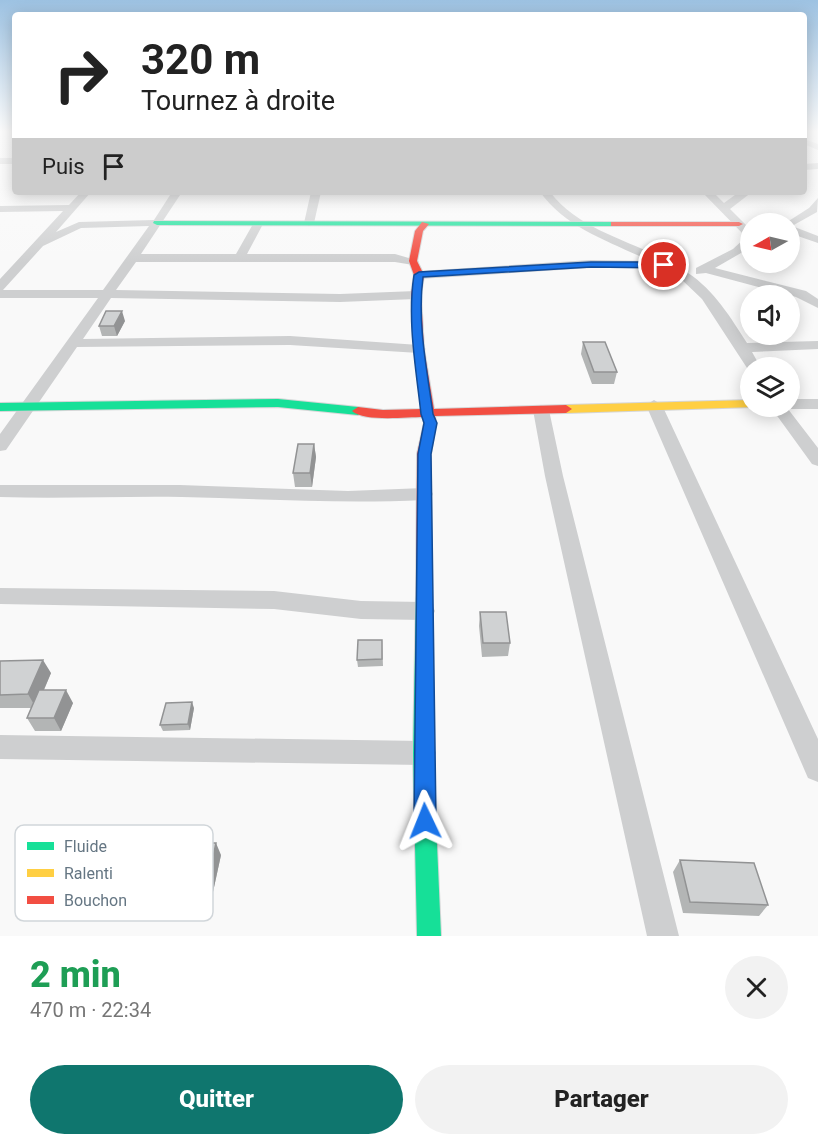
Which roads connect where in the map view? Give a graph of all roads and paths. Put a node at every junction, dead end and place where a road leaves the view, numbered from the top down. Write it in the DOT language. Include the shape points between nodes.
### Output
graph roads {
  1 [pos="84,195"];
  2 [pos="175,195"];
  3 [pos="315,195"];
  4 [pos="546,195"];
  5 [pos="710,195"];
  6 [pos="741,195"];
  7 [pos="818,201"];
  8 [pos="73,208"];
  9 [pos="0,209"];
  10 [pos="724,209"];
  11 [pos="800,218"];
  12 [pos="157,223"];
  13 [pos="309,223"];
  14 [pos="258,224"];
  15 [pos="425,224"];
  16 [pos="739,224"];
  17 [pos="583,225"];
  18 [pos="800,233"];
  19 [pos="818,240"];
  20 [pos="42,243"];
  21 [pos="740,248"];
  22 [pos="240,257"];
  23 [pos="132,258"];
  24 [pos="413,261"];
  25 [pos="664,265"];
  26 [pos="706,269"];
  27 [pos="419,275"];
  28 [pos="684,275"];
  29 [pos="0,288"];
  30 [pos="106,295"];
  31 [pos="416,295"];
  32 [pos="815,297"];
  33 [pos="74,343"];
  34 [pos="818,345"];
  35 [pos="742,348"];
  36 [pos="419,350"];
  37 [pos="747,357"];
  38 [pos="740,404"];
  39 [pos="800,404"];
  40 [pos="818,404"];
  41 [pos="654,405"];
  42 [pos="0,407"];
  43 [pos="28,408"];
  44 [pos="541,410"];
  45 [pos="427,414"];
  46 [pos="786,417"];
  47 [pos="0,446"];
  48 [pos="818,460"];
  49 [pos="0,491"];
  50 [pos="424,494"];
  51 [pos="0,596"];
  52 [pos="424,611"];
  53 [pos="0,747"];
  54 [pos="423,753"];
  55 [pos="818,769"];
  56 [pos="429,936"];
  57 [pos="663,936"];
  1 -- 8 [label="street"];
  2 -- 12 [label="street"];
  3 -- 13 [label="street"];
  4 -- 17 [label="street"];
  5 -- 10 [label="street"];
  6 -- 10 [label="street"];
  7 -- 11 [label="street" via="813,210"];
  8 -- 9 [label="street"];
  8 -- 20 [label="street"];
  10 -- 16 [label="street"];
  12 -- 14 [label="street"];
  12 -- 20 [label="street" via="82,224"];
  12 -- 23 [label="street"];
  13 -- 14 [label="street"];
  13 -- 15 [label="street"];
  14 -- 22 [label="street"];
  15 -- 17 [label="street"];
  15 -- 24 [label="street" via="419,231"];
  16 -- 17 [label="street"];
  17 -- 25 [label="street"];
  18 -- 19 [label="street"];
  20 -- 29 [label="street"];
  21 -- 26 [label="street"];
  22 -- 23 [label="street"];
  22 -- 24 [label="street"];
  23 -- 30 [label="street"];
  24 -- 27 [label="street"];
  25 -- 27 [label="street" via="591,264"];
  25 -- 28 [label="street"];
  26 -- 28 [label="street"];
  26 -- 32 [label="street"];
  27 -- 31 [label="street"];
  28 -- 35 [label="street" via="719,310"];
  29 -- 30 [label="street"];
  30 -- 31 [label="street"];
  30 -- 33 [label="street"];
  31 -- 36 [label="street"];
  33 -- 36 [label="street" via="266,340 367,343"];
  33 -- 43 [label="street"];
  34 -- 35 [label="street"];
  35 -- 37 [label="street"];
  36 -- 45 [label="street"];
  38 -- 41 [label="street"];
  39 -- 40 [label="street"];
  41 -- 44 [label="street"];
  41 -- 55 [label="street"];
  42 -- 43 [label="street"];
  43 -- 45 [label="street" via="278,403 360,413"];
  43 -- 47 [label="street"];
  44 -- 45 [label="street"];
  44 -- 57 [label="street"];
  45 -- 50 [label="street" via="430,423 424,454"];
  46 -- 48 [label="street"];
  49 -- 50 [label="street" via="180,491 348,497"];
  50 -- 52 [label="street"];
  51 -- 52 [label="street" via="274,600 361,610"];
  52 -- 54 [label="street"];
  53 -- 54 [label="street"];
  54 -- 56 [label="street"];
}
